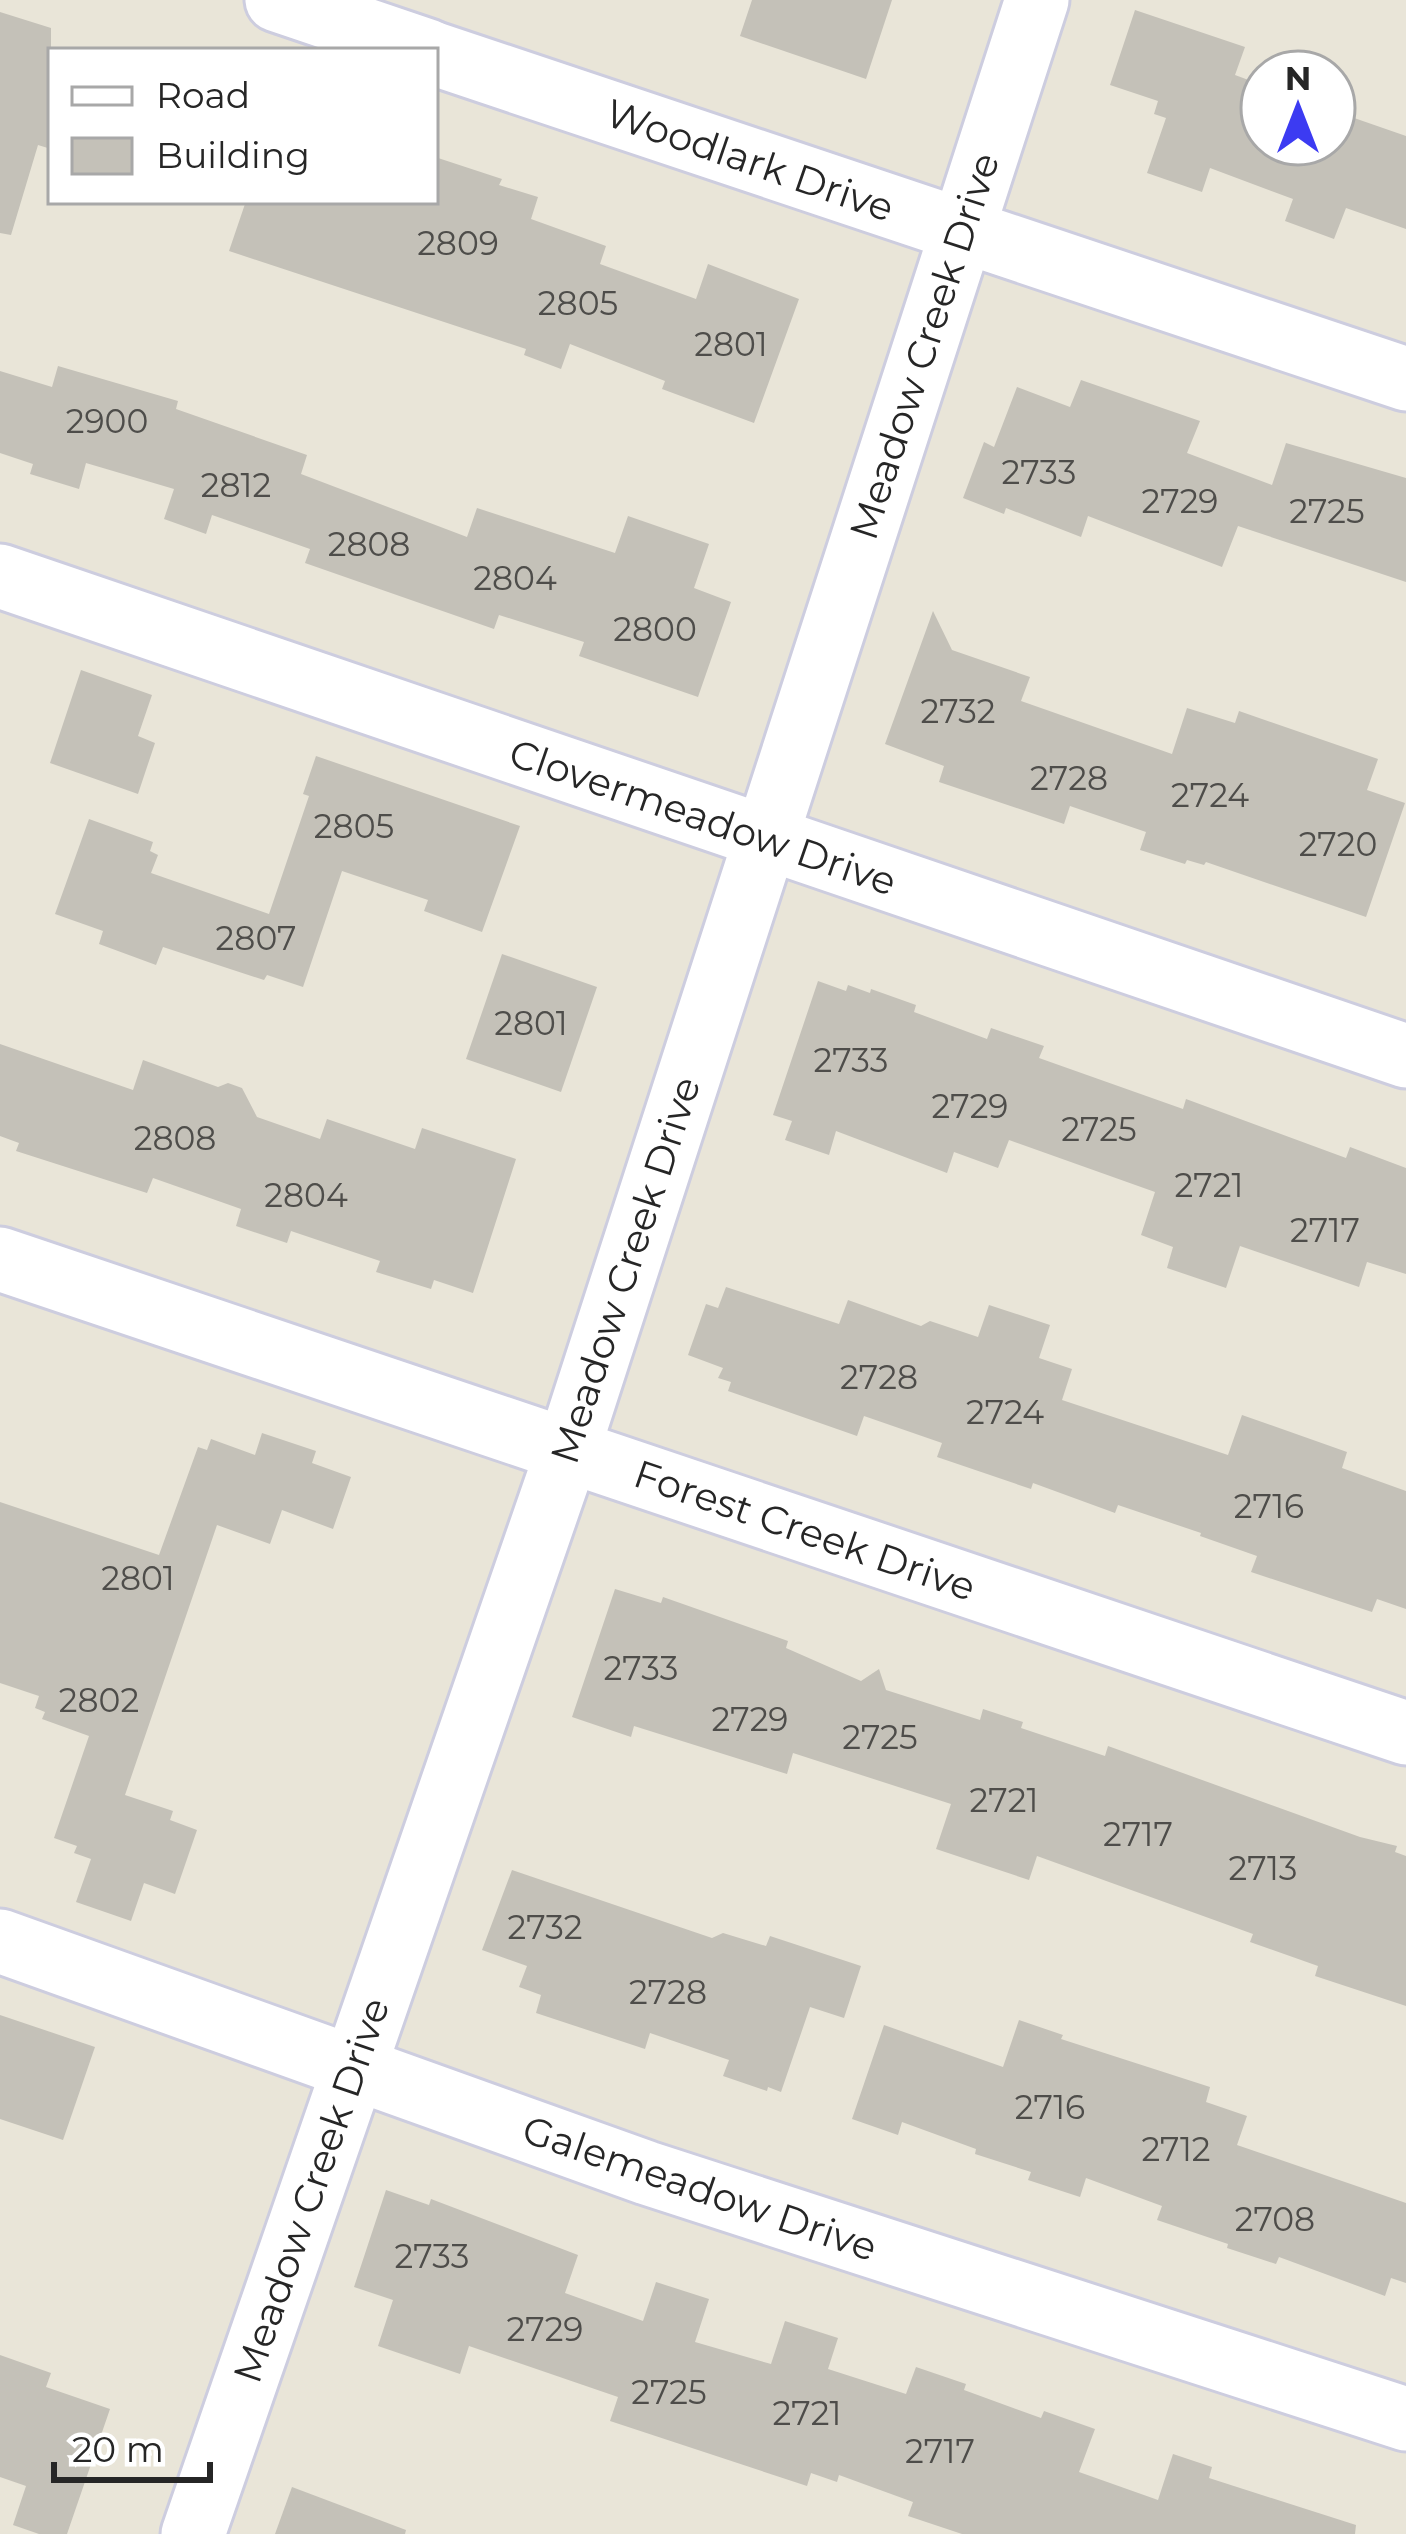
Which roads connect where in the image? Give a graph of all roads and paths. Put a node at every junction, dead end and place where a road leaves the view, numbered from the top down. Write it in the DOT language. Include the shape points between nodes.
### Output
graph roads {
  1 [pos="1036,0"];
  2 [pos="292,2"];
  3 [pos="420,48"];
  4 [pos="438,54"];
  5 [pos="961,232"];
  6 [pos="1406,379"];
  7 [pos="0,576"];
  8 [pos="764,838"];
  9 [pos="1406,1056"];
  10 [pos="0,1258"];
  11 [pos="568,1450"];
  12 [pos="1406,1733"];
  13 [pos="0,1941"];
  14 [pos="352,2067"];
  15 [pos="1406,2420"];
  16 [pos="193,2534"];
  1 -- 5 [label="street, Meadow Creek Drive"];
  2 -- 3 [label="street, Woodlark Drive"];
  4 -- 5 [label="street, Woodlark Drive"];
  5 -- 6 [label="street, Woodlark Drive"];
  5 -- 8 [label="street, Meadow Creek Drive"];
  7 -- 8 [label="street, Clovermeadow Drive"];
  8 -- 9 [label="street, Clovermeadow Drive"];
  8 -- 11 [label="street, Meadow Creek Drive"];
  10 -- 11 [label="street, Forest Creek Drive"];
  11 -- 12 [label="street, Forest Creek Drive"];
  11 -- 14 [label="street, Meadow Creek Drive"];
  13 -- 14 [label="street, Galemeadow Drive"];
  14 -- 15 [label="street, Galemeadow Drive" via="647,2173"];
  14 -- 16 [label="street, Meadow Creek Drive"];
}
